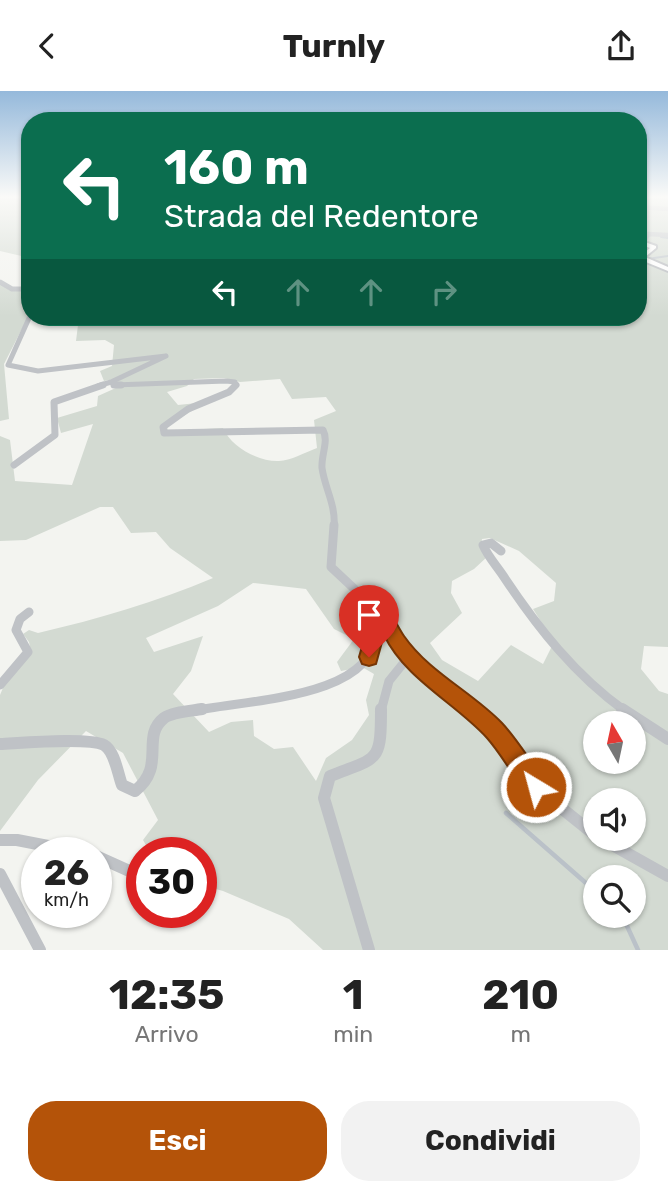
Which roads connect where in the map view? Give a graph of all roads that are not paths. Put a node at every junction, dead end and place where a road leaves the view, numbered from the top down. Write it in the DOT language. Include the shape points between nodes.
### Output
graph roads {
  1 [pos="647,260"];
  2 [pos="668,268"];
  3 [pos="0,282"];
  4 [pos="21,289"];
  5 [pos="25,326"];
  6 [pos="111,382"];
  7 [pos="14,465"];
  8 [pos="501,551"];
  9 [pos="367,599"];
  10 [pos="29,612"];
  11 [pos="410,655"];
  12 [pos="0,685"];
  13 [pos="668,739"];
  14 [pos="0,744"];
  15 [pos="583,825"];
  16 [pos="0,841"];
  17 [pos="21,841"];
  18 [pos="623,851"];
  19 [pos="0,874"];
  20 [pos="668,876"];
  21 [pos="40,950"];
  22 [pos="369,950"];
  1 -- 2 [label="main road"];
  3 -- 4 [label="street"];
  5 -- 6 [label="street" via="8,360 12,368 38,370 166,356"];
  6 -- 7 [label="street" via="54,402 55,435"];
  6 -- 9 [label="street" via="235,382 229,392 172,417 163,426 164,433 323,430 321,474 334,513 329,561"];
  8 -- 13 [label="street" via="484,543 555,651 622,708"];
  9 -- 11 [label="street"];
  9 -- 14 [label="street" via="364,608 374,625 374,644 369,657 354,671 316,689 166,716 151,736 153,770 148,783 135,791 122,785 104,745 71,741"];
  10 -- 12 [label="street" via="16,630 28,652"];
  11 -- 15 [label="street" via="494,730 536,787"];
  11 -- 22 [label="street" via="385,686 382,745 368,762 330,776 324,798"];
  16 -- 17 [label="street"];
  18 -- 20 [label="street"];
  19 -- 21 [label="street"];
}
